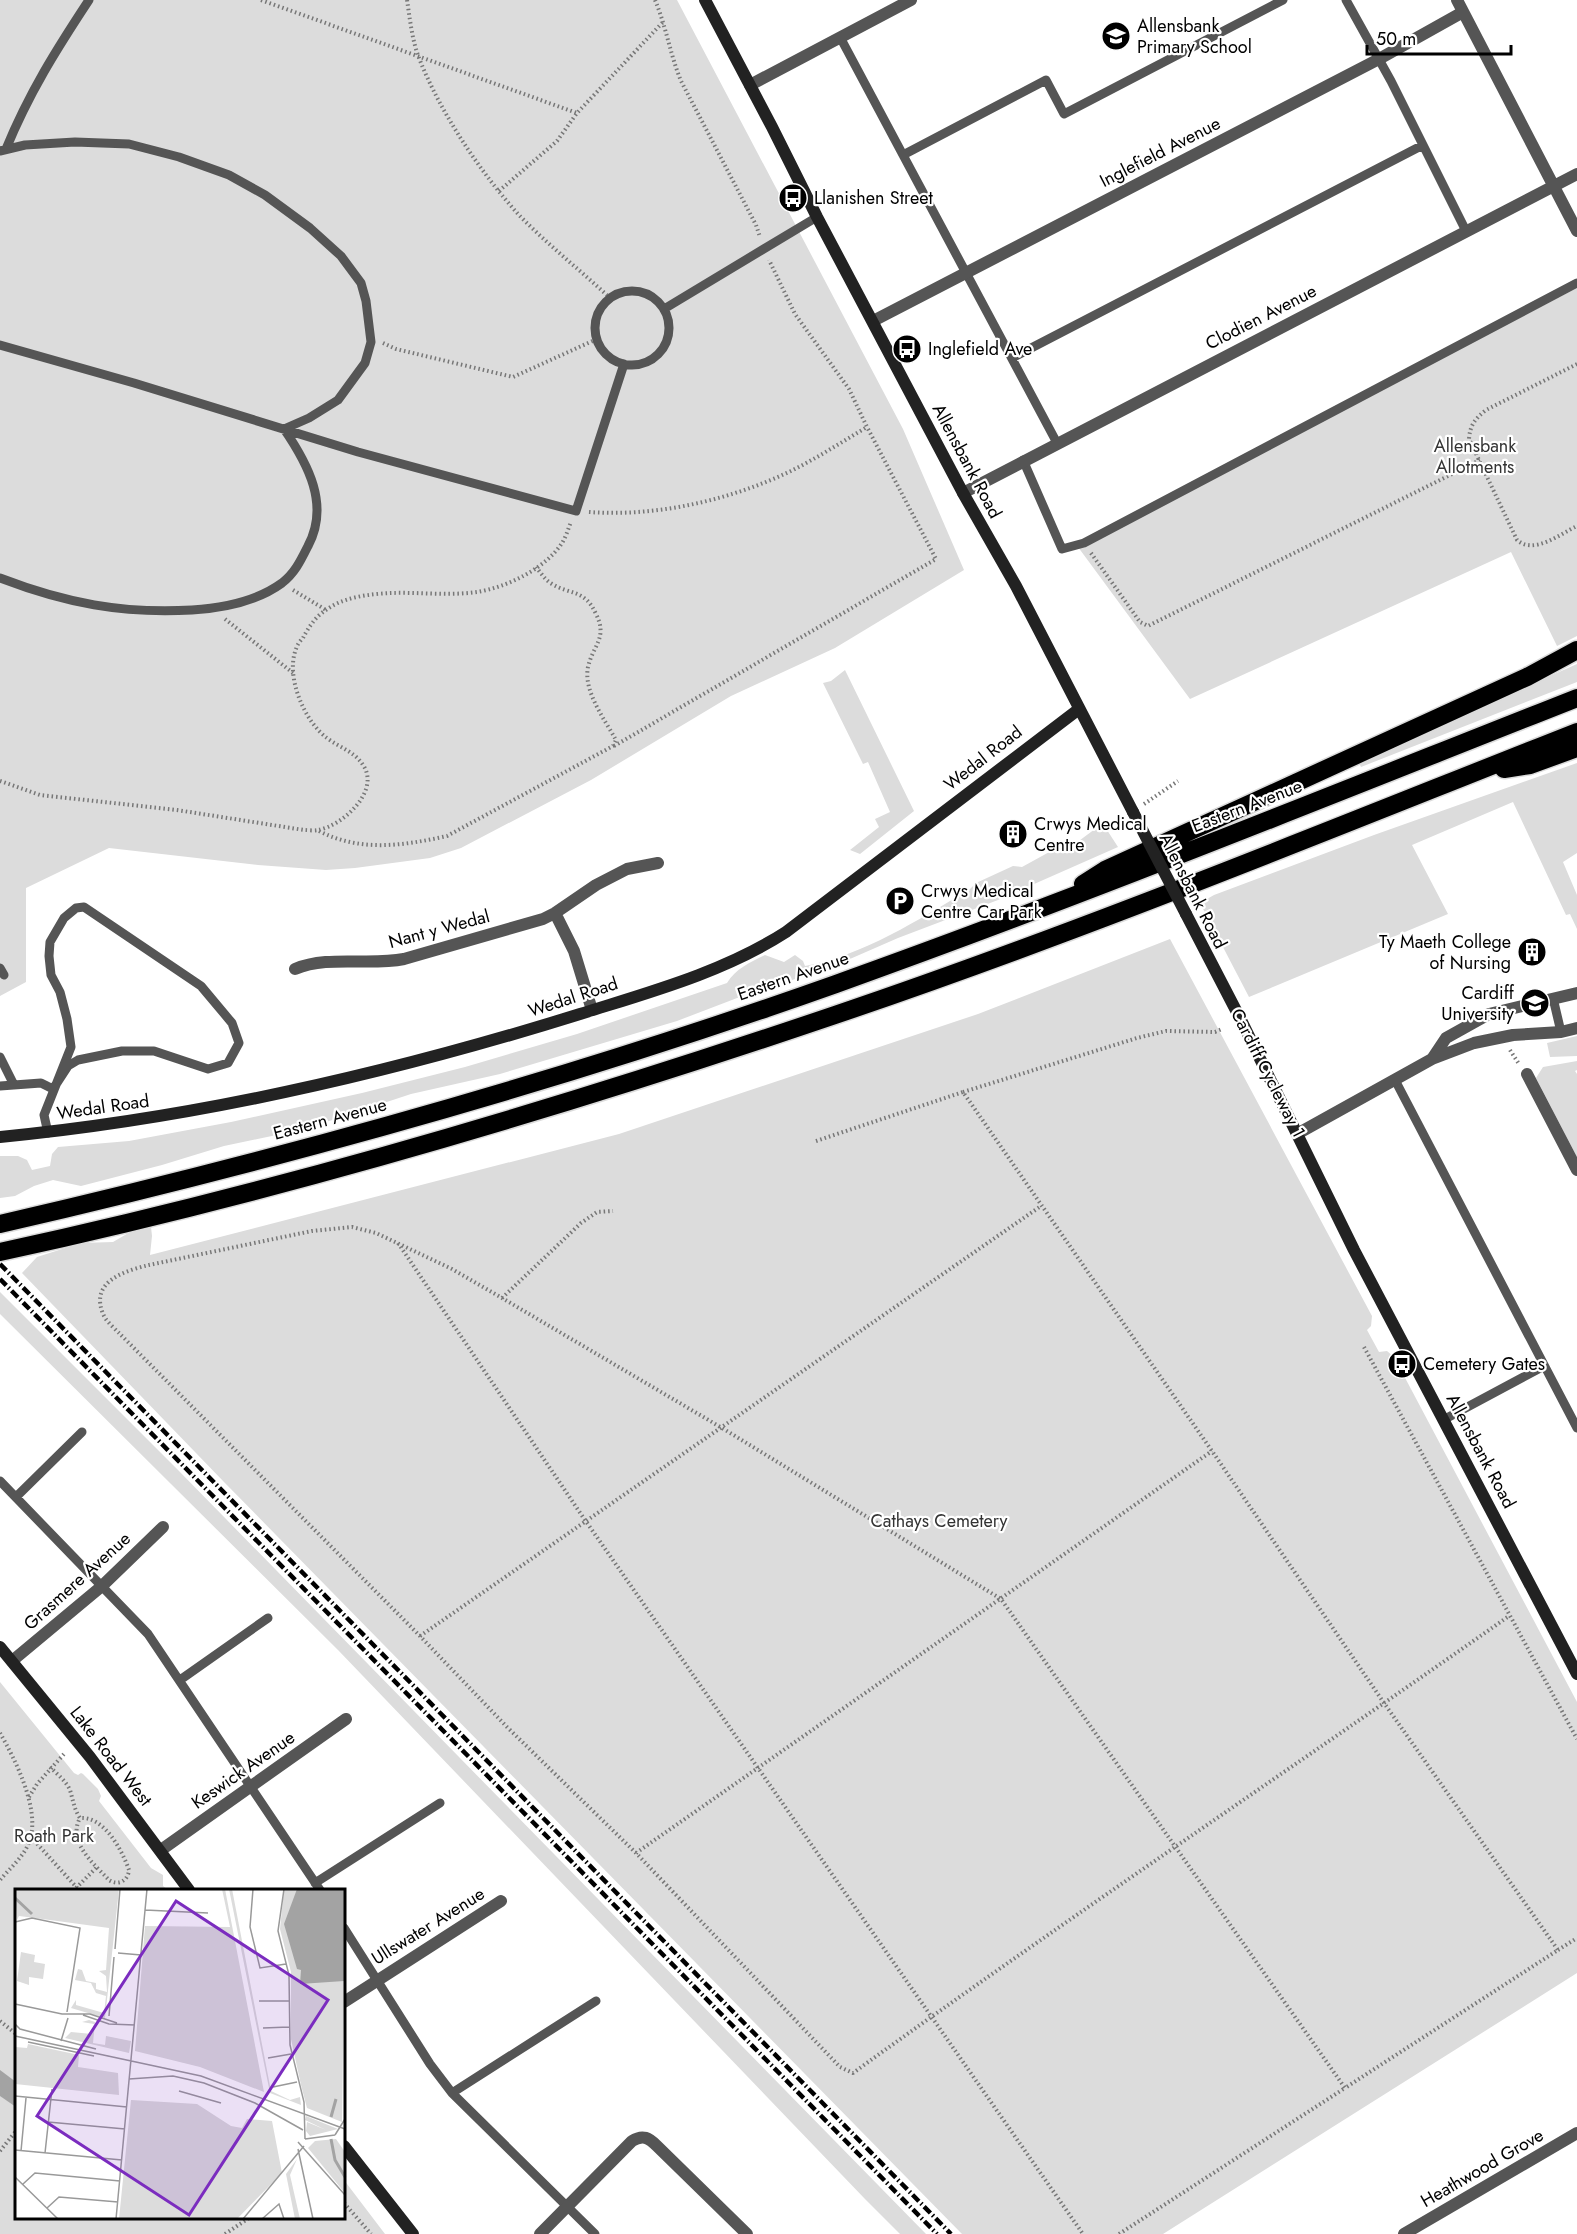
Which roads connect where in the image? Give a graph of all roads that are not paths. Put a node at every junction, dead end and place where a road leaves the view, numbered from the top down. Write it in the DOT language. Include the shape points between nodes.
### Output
graph roads {
  1 [pos="89,0"];
  2 [pos="705,0"];
  3 [pos="911,0"];
  4 [pos="1283,0"];
  5 [pos="1346,0"];
  6 [pos="1457,0"];
  7 [pos="1463,12"];
  8 [pos="840,37"];
  9 [pos="1379,59"];
  10 [pos="750,85"];
  11 [pos="1423,145"];
  12 [pos="3,150"];
  13 [pos="903,155"];
  14 [pos="1577,174"];
  15 [pos="1554,186"];
  16 [pos="817,217"];
  17 [pos="1466,231"];
  18 [pos="1577,231"];
  19 [pos="966,272"];
  20 [pos="1577,283"];
  21 [pos="664,309"];
  22 [pos="873,321"];
  23 [pos="0,345"];
  24 [pos="1012,358"];
  25 [pos="624,364"];
  26 [pos="284,429"];
  27 [pos="1057,443"];
  28 [pos="1023,460"];
  29 [pos="963,493"];
  30 [pos="0,578"];
  31 [pos="1577,650"];
  32 [pos="1577,698"];
  33 [pos="1079,709"];
  34 [pos="1577,732"];
  35 [pos="1577,748"];
  36 [pos="1468,775"];
  37 [pos="658,863"];
  38 [pos="1040,910"];
  39 [pos="555,914"];
  40 [pos="296,969"];
  41 [pos="1577,993"];
  42 [pos="1553,998"];
  43 [pos="592,1010"];
  44 [pos="1577,1028"];
  45 [pos="1561,1032"];
  46 [pos="0,1057"];
  47 [pos="1432,1059"];
  48 [pos="1527,1074"];
  49 [pos="1395,1080"];
  50 [pos="14,1085"];
  51 [pos="0,1086"];
  52 [pos="53,1089"];
  53 [pos="48,1132"];
  54 [pos="1297,1134"];
  55 [pos="0,1137"];
  56 [pos="1577,1170"];
  57 [pos="0,1224"];
  58 [pos="0,1252"];
  59 [pos="1544,1366"];
  60 [pos="1445,1419"];
  61 [pos="1577,1428"];
  62 [pos="82,1432"];
  63 [pos="0,1481"];
  64 [pos="16,1497"];
  65 [pos="163,1527"];
  66 [pos="102,1586"];
  67 [pos="268,1618"];
  68 [pos="0,1647"];
  69 [pos="12,1661"];
  70 [pos="1577,1673"];
  71 [pos="180,1680"];
  72 [pos="346,1719"];
  73 [pos="251,1786"];
  74 [pos="440,1803"];
  75 [pos="161,1850"];
  76 [pos="318,1887"];
  77 [pos="188,1889"];
  78 [pos="501,1901"];
  79 [pos="345,1930"];
  80 [pos="376,1980"];
  81 [pos="345,2000"];
  82 [pos="596,2001"];
  83 [pos="452,2093"];
  84 [pos="1577,2133"];
  85 [pos="345,2147"];
  86 [pos="567,2207"];
  87 [pos="413,2234"];
  88 [pos="540,2234"];
  89 [pos="595,2234"];
  90 [pos="747,2234"];
  91 [pos="1404,2234"];
  1 -- 12 [label="lane" via="50,59"];
  2 -- 10 [label="street, Allensbank Road"];
  3 -- 8 [label="street"];
  4 -- 13 [label="lane" via="1064,114 1047,80"];
  5 -- 9 [label="lane"];
  6 -- 7 [label="street"];
  7 -- 9 [label="street, Inglefield Avenue"];
  7 -- 15 [label="street"];
  8 -- 10 [label="street"];
  8 -- 13 [label="lane"];
  9 -- 11 [label="lane"];
  9 -- 19 [label="street, Inglefield Avenue"];
  10 -- 16 [label="street, Allensbank Road"];
  11 -- 17 [label="lane"];
  11 -- 24 [label="lane"];
  12 -- 26 [label="lane" via="75,142 129,144 179,157 230,175 265,195 341,256 360,283 366,300 370,342 366,363 338,399"];
  13 -- 19 [label="lane"];
  14 -- 15 [label="street, Clodien Avenue"];
  15 -- 17 [label="street, Clodien Avenue"];
  15 -- 18 [label="street"];
  16 -- 21 [label="lane"];
  16 -- 22 [label="street, Allensbank Road"];
  17 -- 27 [label="street, Clodien Avenue"];
  19 -- 22 [label="street, Inglefield Avenue"];
  19 -- 24 [label="lane"];
  20 -- 28 [label="lane" via="1084,543 1062,549"];
  21 -- 25 [label="lane" via="669,332 662,350 642,363"];
  21 -- 25 [label="lane" via="649,295 631,291 618,293 601,308 595,330 597,339 609,357"];
  22 -- 29 [label="street, Allensbank Road"];
  23 -- 26 [label="lane"];
  24 -- 27 [label="lane"];
  25 -- 26 [label="lane" via="576,511"];
  26 -- 30 [label="lane" via="314,481 315,533 297,568 261,596 213,609 154,612 106,608 37,592"];
  27 -- 28 [label="street, Clodien Avenue"];
  28 -- 29 [label="street, Clodien Avenue"];
  29 -- 33 [label="street, Allensbank Road"];
  31 -- 38 [label="highway" via="1527,677 1105,870"];
  32 -- 38 [label="highway, Eastern Avenue"];
  33 -- 43 [label="street, Wedal Road" via="773,940 699,974"];
  33 -- 54 [label="street, Allensbank Road, bridge"];
  34 -- 36 [label="highway"];
  35 -- 36 [label="highway" via="1530,765"];
  36 -- 58 [label="highway" via="1070,930 838,1014 577,1100 330,1171"];
  37 -- 39 [label="street, Nant y Wedal" via="627,869"];
  38 -- 57 [label="highway, Eastern Avenue" via="830,986 568,1073 317,1145"];
  39 -- 40 [label="street, Nant y Wedal" via="404,959 309,963"];
  39 -- 43 [label="street" via="574,951"];
  41 -- 42 [label="street"];
  42 -- 45 [label="lane"];
  42 -- 47 [label="street" via="1489,1014 1446,1038"];
  43 -- 53 [label="street, Wedal Road" via="363,1076 156,1118"];
  44 -- 45 [label="street"];
  45 -- 47 [label="street" via="1474,1043"];
  46 -- 50 [label="lane"];
  47 -- 49 [label="street"];
  48 -- 56 [label="street"];
  49 -- 54 [label="street"];
  49 -- 59 [label="lane"];
  50 -- 51 [label="lane"];
  50 -- 52 [label="lane" via="41,1083"];
  52 -- 52 [label="lane" via="68,1066 78,1060 123,1051 154,1052 208,1069 228,1063 239,1043 232,1023 201,986 84,907 76,908 64,918 50,942 51,975 60,992 71,1047"];
  52 -- 53 [label="lane" via="44,1115"];
  53 -- 55 [label="street, Wedal Road"];
  54 -- 60 [label="street, Allensbank Road"];
  59 -- 60 [label="lane"];
  59 -- 61 [label="lane"];
  60 -- 70 [label="street, Allensbank Road"];
  62 -- 64 [label="lane"];
  63 -- 64 [label="lane"];
  64 -- 66 [label="lane"];
  65 -- 66 [label="street, Grasmere Avenue"];
  66 -- 69 [label="street, Grasmere Avenue"];
  66 -- 71 [label="lane" via="148,1634"];
  67 -- 71 [label="lane"];
  68 -- 69 [label="street, Lake Road West"];
  69 -- 75 [label="street, Lake Road West"];
  71 -- 73 [label="lane"];
  72 -- 73 [label="street, Keswick Avenue"];
  73 -- 75 [label="street, Keswick Avenue"];
  73 -- 76 [label="lane"];
  74 -- 76 [label="lane"];
  75 -- 77 [label="street, Lake Road West"];
  78 -- 80 [label="street, Ullswater Avenue"];
  79 -- 80 [label="lane"];
  80 -- 81 [label="street, Ullswater Avenue"];
  80 -- 83 [label="lane"];
  82 -- 83 [label="lane"];
  83 -- 86 [label="lane"];
  84 -- 91 [label="street, Heathwood Grove"];
  85 -- 87 [label="street"];
  86 -- 88 [label="street"];
  86 -- 89 [label="lane"];
  86 -- 90 [label="street" via="632,2141 642,2137 657,2145"];
}
